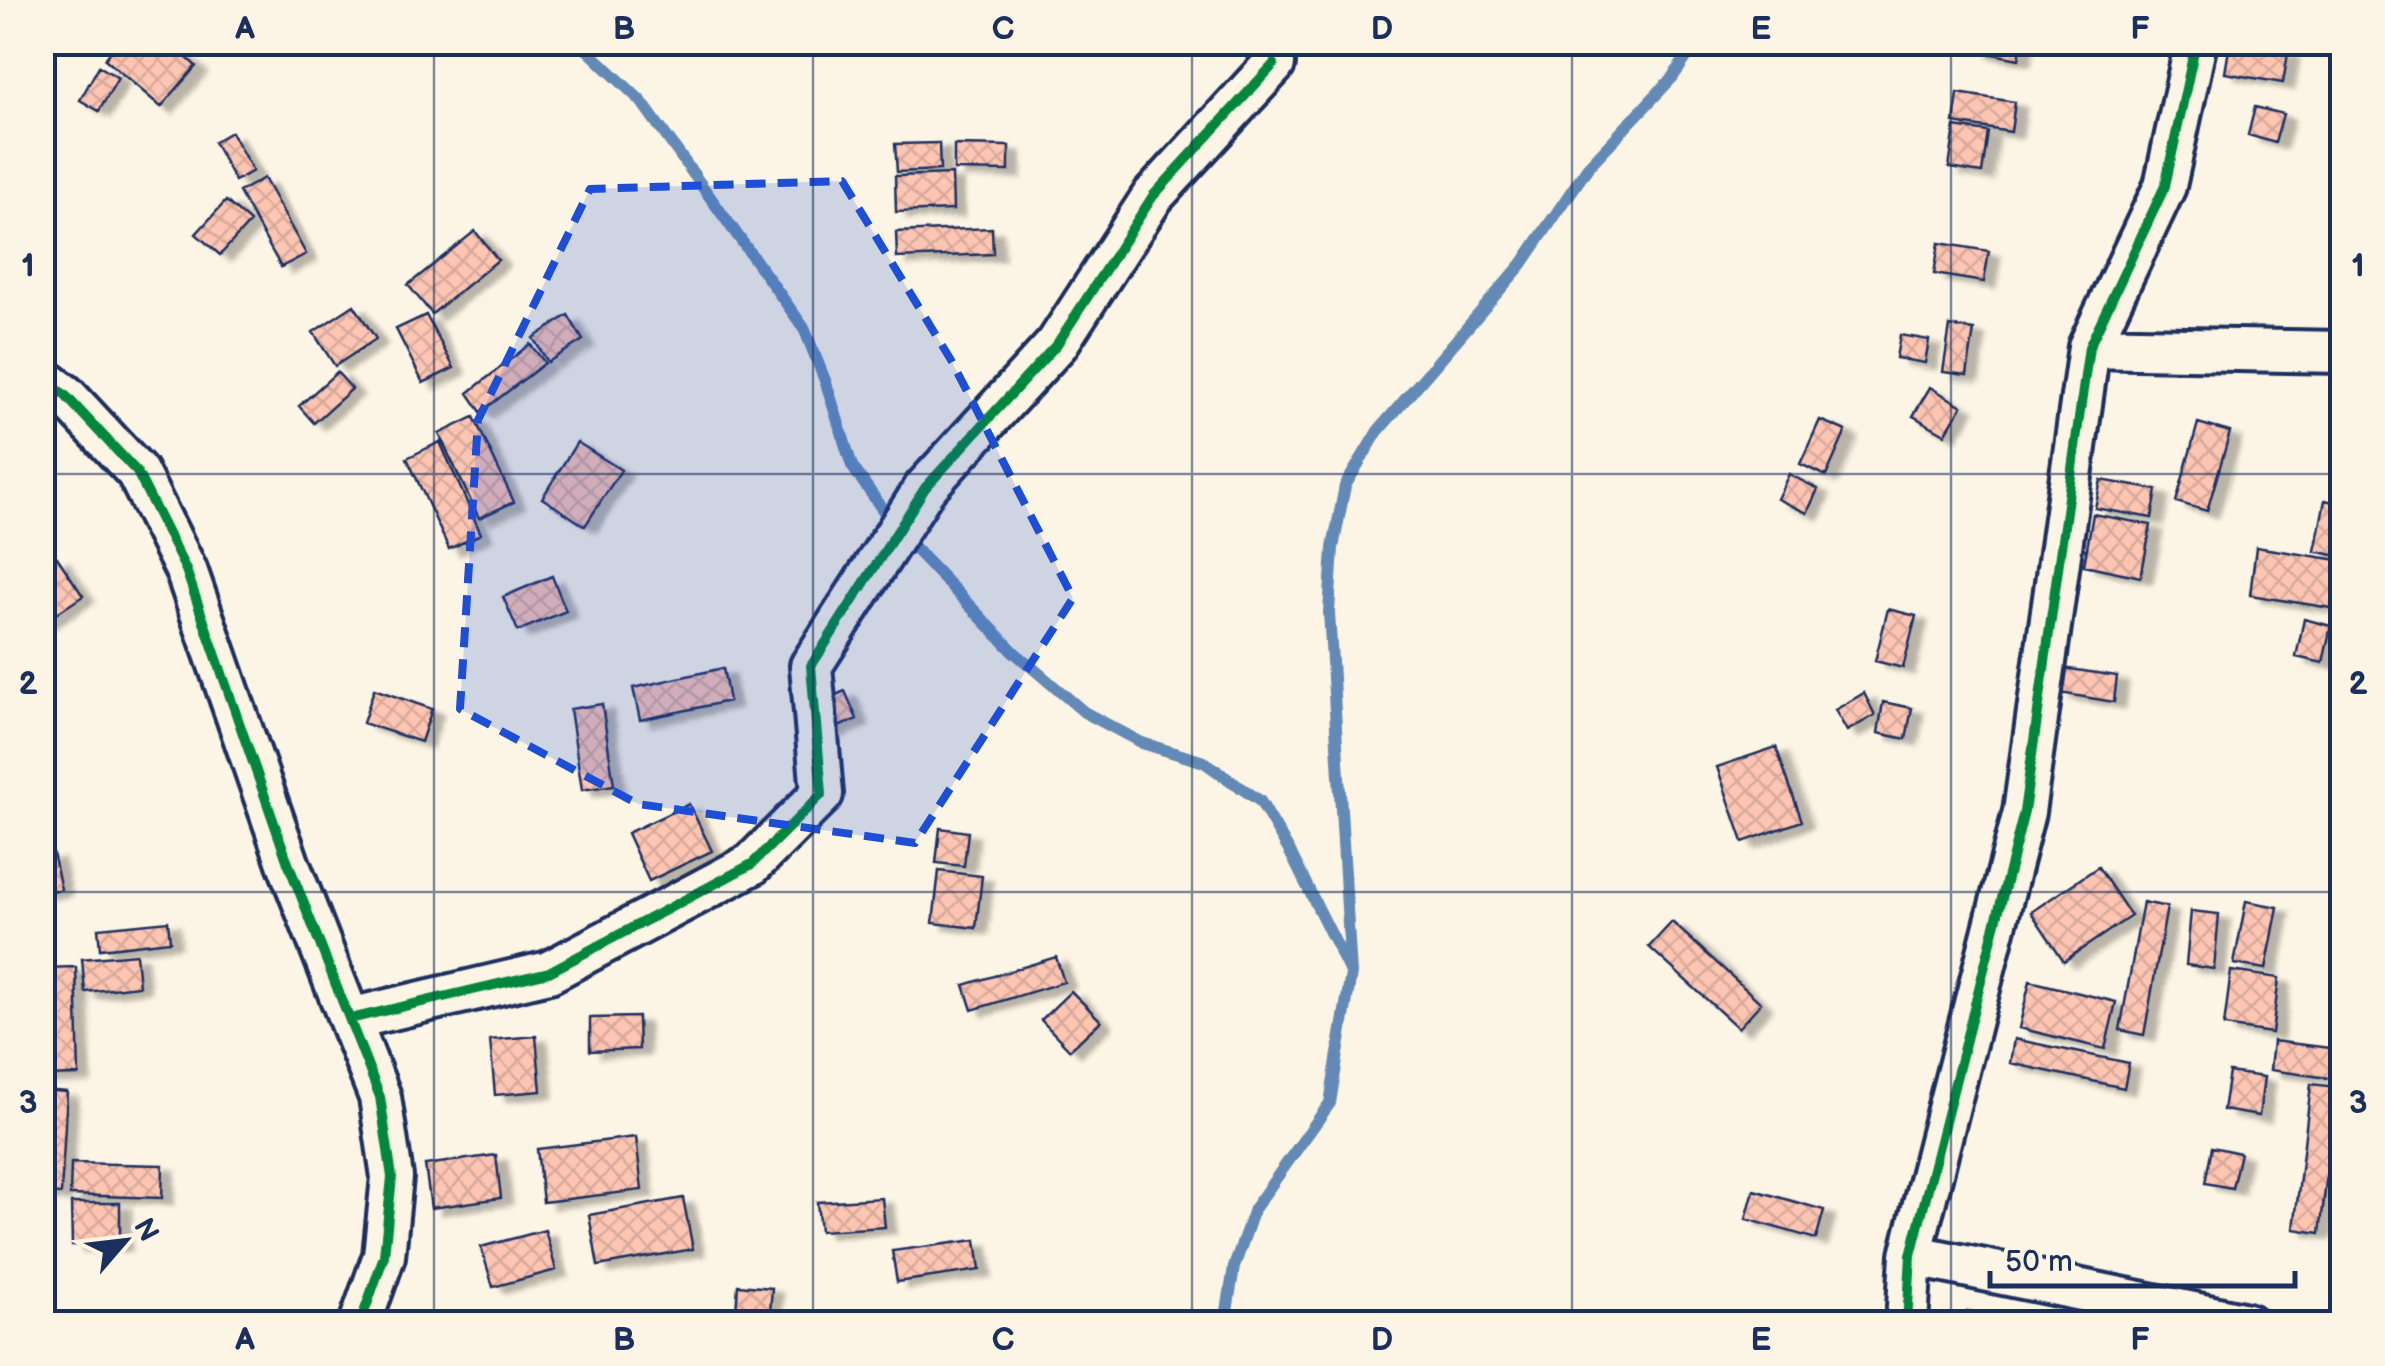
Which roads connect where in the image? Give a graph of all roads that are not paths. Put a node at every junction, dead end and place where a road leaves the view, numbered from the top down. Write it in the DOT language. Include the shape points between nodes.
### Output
graph roads {
  1 [pos="2196,42"];
  2 [pos="1274,64"];
  3 [pos="2089,347"];
  4 [pos="2342,352"];
  5 [pos="42,378"];
  6 [pos="350,1018"];
  7 [pos="1910,1255"];
  8 [pos="360,1324"];
  9 [pos="1907,1324"];
  10 [pos="2247,1324"];
  1 -- 3 [label="street" via="2165,186"];
  2 -- 6 [label="street" via="1153,196 1057,344 925,488 811,666 822,794 752,864 549,972"];
  3 -- 4 [label="street"];
  3 -- 7 [label="street" via="2024,812"];
  5 -- 6 [label="street" via="137,472 186,570"];
  6 -- 8 [label="street" via="380,1098 392,1177 384,1256"];
  7 -- 9 [label="street"];
  7 -- 10 [label="street"];
}
